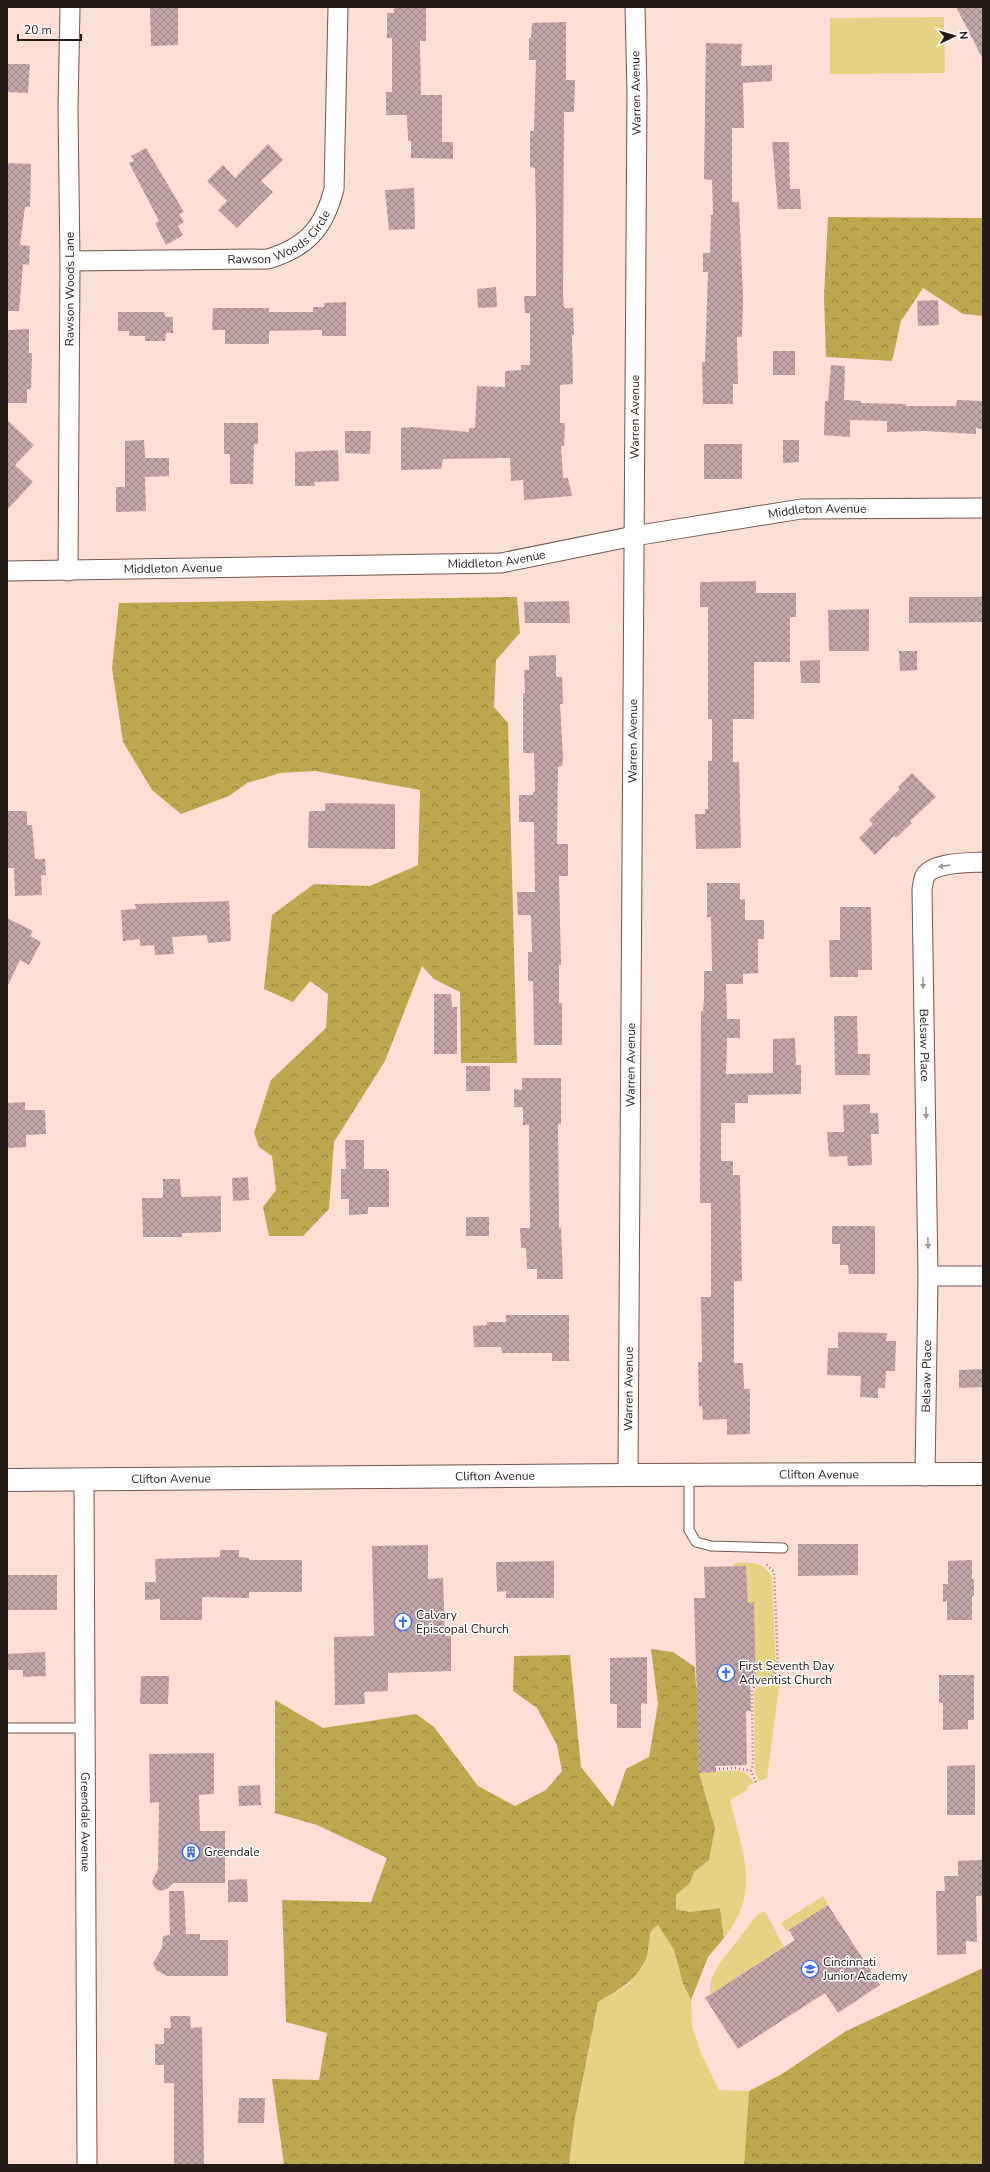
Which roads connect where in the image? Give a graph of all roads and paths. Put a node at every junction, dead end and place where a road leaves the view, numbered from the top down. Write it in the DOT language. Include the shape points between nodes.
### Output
graph roads {
  1 [pos="70,7"];
  2 [pos="338,7"];
  3 [pos="635,7"];
  4 [pos="70,261"];
  5 [pos="983,508"];
  6 [pos="634,536"];
  7 [pos="7,571"];
  8 [pos="68,571"];
  9 [pos="983,862"];
  10 [pos="928,1276"];
  11 [pos="983,1276"];
  12 [pos="983,1474"];
  13 [pos="628,1475"];
  14 [pos="689,1475"];
  15 [pos="925,1476"];
  16 [pos="84,1479"];
  17 [pos="7,1480"];
  18 [pos="783,1548"];
  19 [pos="764,1563"];
  20 [pos="7,1728"];
  21 [pos="85,1728"];
  22 [pos="715,1769"];
  23 [pos="751,1772"];
  24 [pos="756,1782"];
  25 [pos="88,2165"];
  1 -- 4 [label="street, Rawson Woods Lane"];
  2 -- 4 [label="street, Rawson Woods Circle" via="334,189 329,209 321,224 305,242 288,253 268,259"];
  3 -- 6 [label="street, Warren Avenue" via="637,90"];
  4 -- 8 [label="street, Rawson Woods Lane"];
  5 -- 6 [label="street, Middleton Avenue" via="801,509"];
  6 -- 8 [label="street, Middleton Avenue" via="501,563"];
  6 -- 13 [label="street, Warren Avenue"];
  7 -- 8 [label="street, Middleton Avenue"];
  9 -- 10 [label="street, Belsaw Place, one-way" via="940,866 925,876 922,889"];
  10 -- 11 [label="street"];
  10 -- 15 [label="street, Belsaw Place"];
  12 -- 15 [label="main road, Clifton Avenue"];
  13 -- 14 [label="main road, Clifton Avenue"];
  13 -- 16 [label="main road, Clifton Avenue"];
  14 -- 15 [label="main road, Clifton Avenue"];
  14 -- 18 [label="lane" via="688,1530 696,1542 711,1546"];
  16 -- 17 [label="main road, Clifton Avenue"];
  16 -- 21 [label="street, Greendale Avenue"];
  19 -- 23 [label="path" via="774,1572 778,1668 768,1683 757,1683 752,1690"];
  20 -- 21 [label="lane"];
  21 -- 25 [label="street, Greendale Avenue"];
  22 -- 23 [label="path" via="736,1768"];
  23 -- 24 [label="path"];
}
